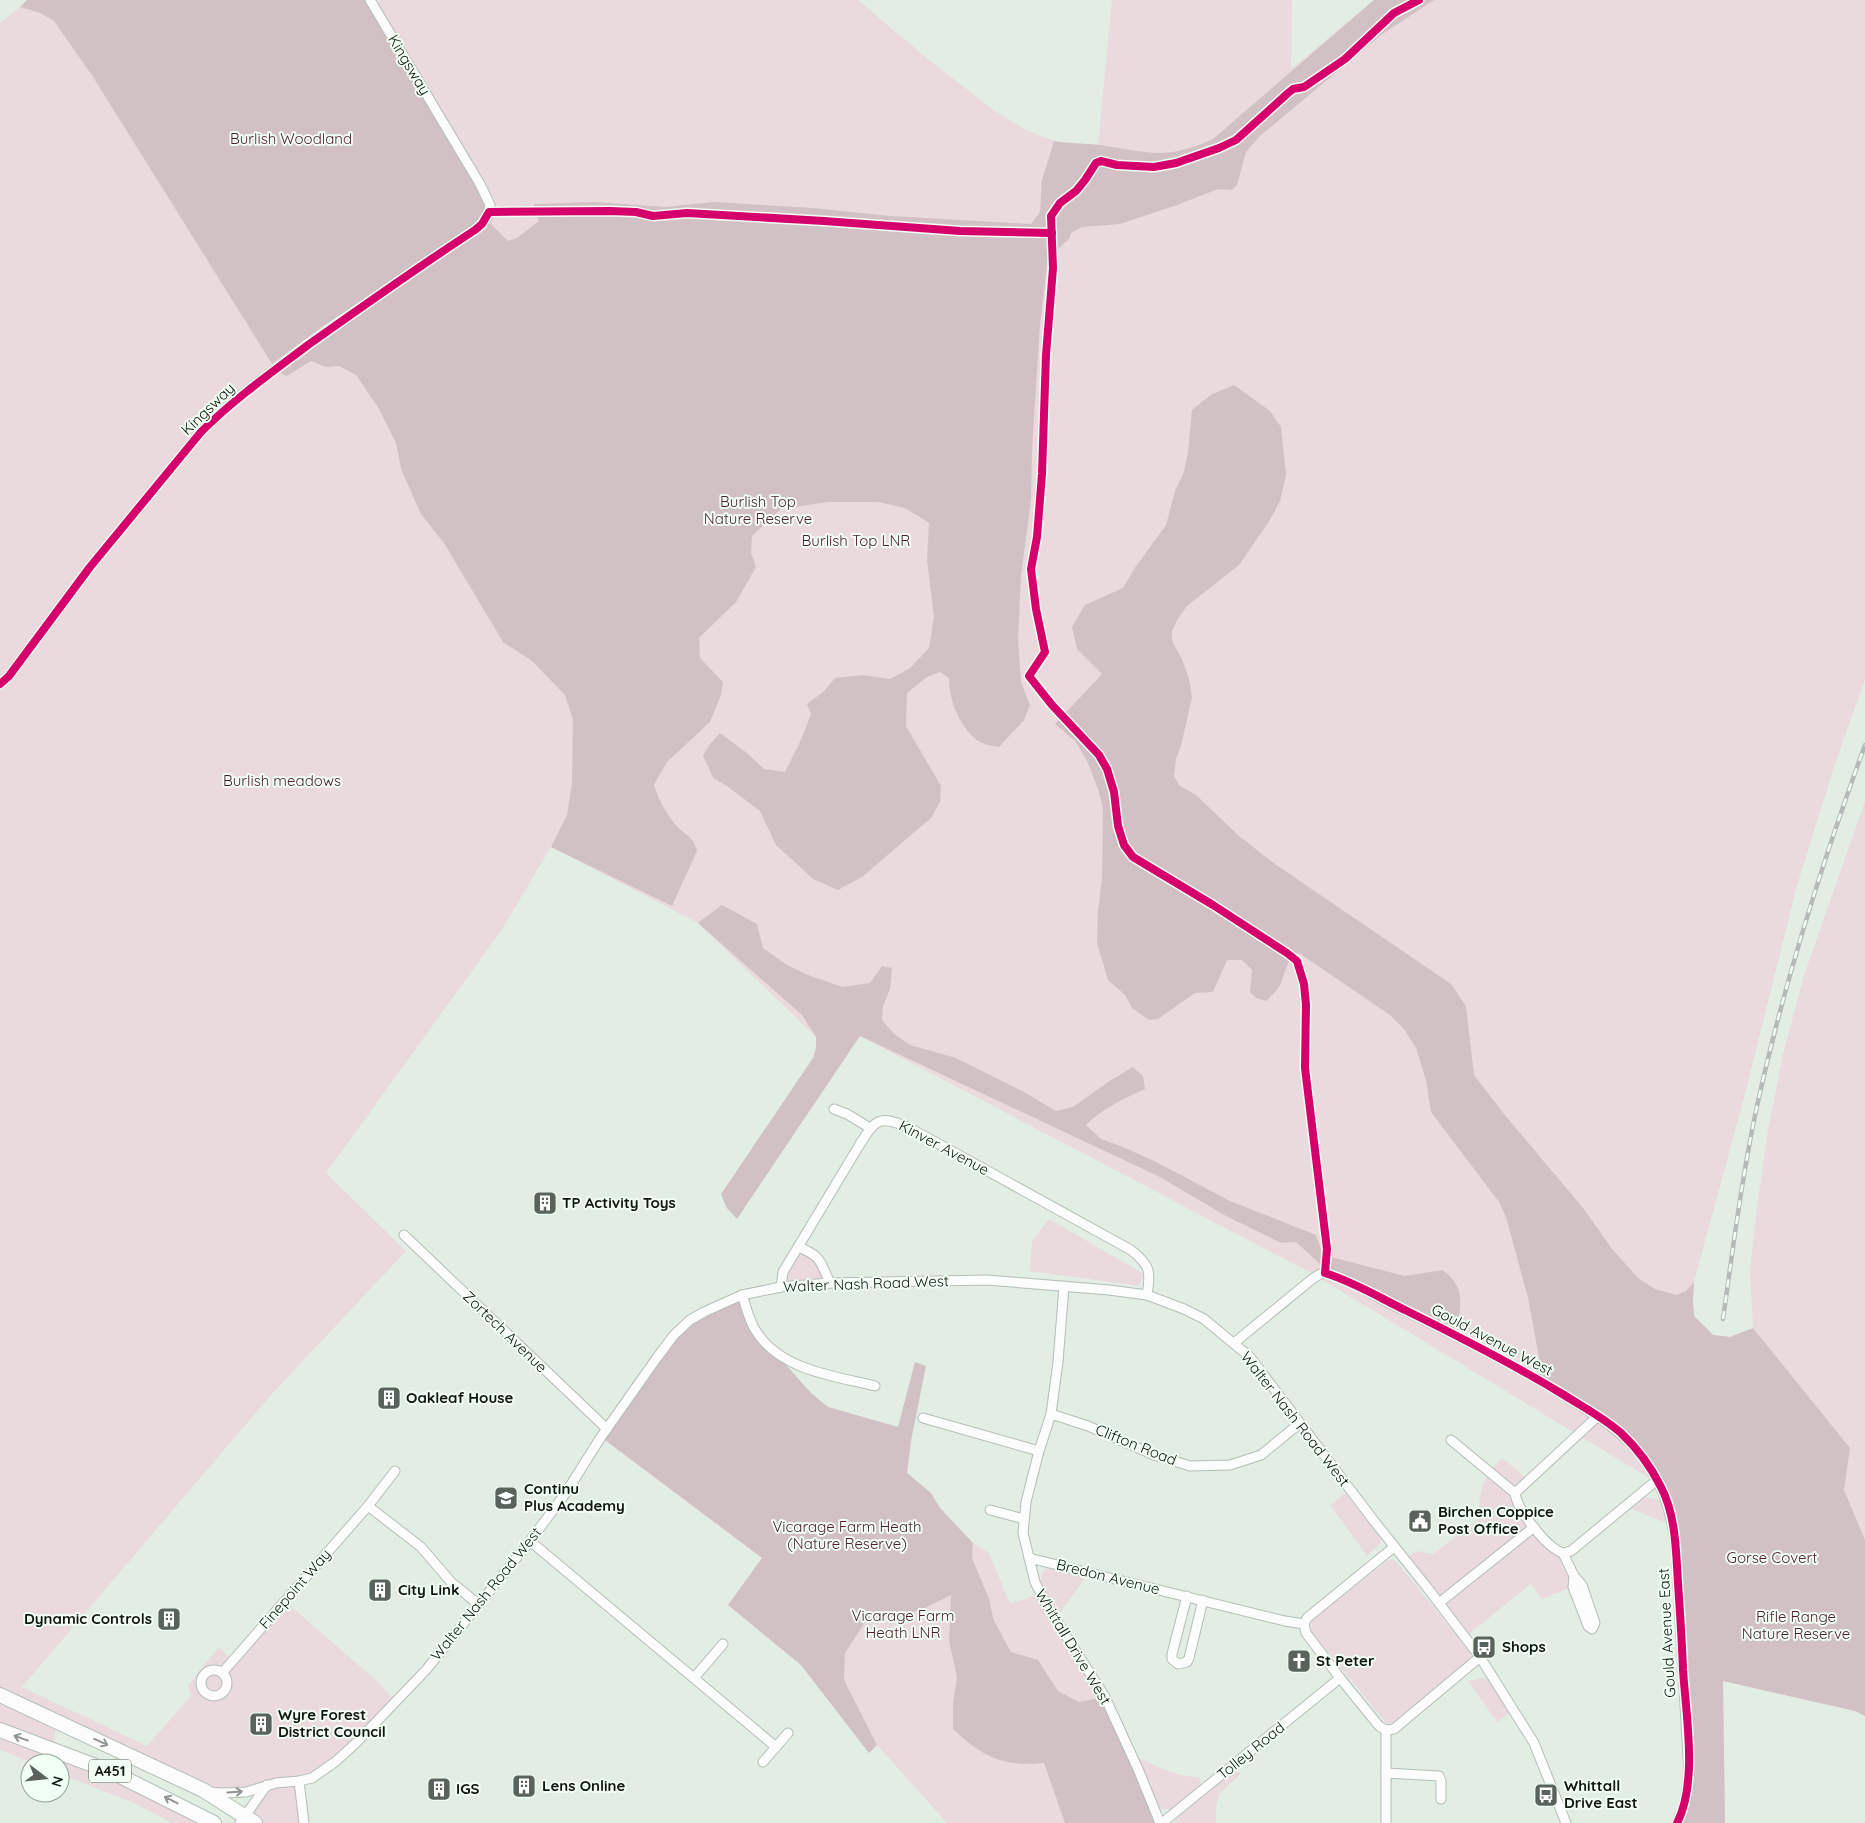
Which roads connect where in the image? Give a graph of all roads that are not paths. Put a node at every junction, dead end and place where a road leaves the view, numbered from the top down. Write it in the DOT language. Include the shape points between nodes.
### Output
graph roads {
  1 [pos="371,0"];
  2 [pos="0,684"];
  3 [pos="834,1110"];
  4 [pos="870,1128"];
  5 [pos="404,1235"];
  6 [pos="798,1247"];
  7 [pos="830,1283"];
  8 [pos="1064,1286"];
  9 [pos="781,1287"];
  10 [pos="742,1295"];
  11 [pos="1147,1295"];
  12 [pos="1234,1343"];
  13 [pos="875,1386"];
  14 [pos="1051,1414"];
  15 [pos="1598,1416"];
  16 [pos="923,1418"];
  17 [pos="1300,1423"];
  18 [pos="607,1429"];
  19 [pos="1451,1440"];
  20 [pos="1636,1448"];
  21 [pos="1039,1451"];
  22 [pos="395,1471"];
  23 [pos="1657,1480"];
  24 [pos="1515,1493"];
  25 [pos="368,1506"];
  26 [pos="990,1510"];
  27 [pos="1024,1519"];
  28 [pos="1534,1527"];
  29 [pos="530,1541"];
  30 [pos="1394,1547"];
  31 [pos="1563,1553"];
  32 [pos="1028,1558"];
  33 [pos="1574,1576"];
  34 [pos="1187,1596"];
  35 [pos="1204,1600"];
  36 [pos="1439,1603"];
  37 [pos="478,1604"];
  38 [pos="1304,1624"];
  39 [pos="723,1644"];
  40 [pos="1480,1657"];
  41 [pos="222,1673"];
  42 [pos="694,1678"];
  43 [pos="1340,1678"];
  44 [pos="0,1695"];
  45 [pos="0,1730"];
  46 [pos="1386,1730"];
  47 [pos="788,1733"];
  48 [pos="776,1747"];
  49 [pos="764,1762"];
  50 [pos="1386,1773"];
  51 [pos="299,1782"];
  52 [pos="267,1785"];
  53 [pos="203,1790"];
  54 [pos="1441,1799"];
  55 [pos="247,1821"];
  56 [pos="214,1823"];
  57 [pos="304,1823"];
  58 [pos="1161,1823"];
  59 [pos="1386,1823"];
  60 [pos="1565,1823"];
  61 [pos="1677,1823"];
  1 -- 2 [label="street, Kingsway" via="480,184 490,206 487,218 475,230 274,370 214,419 90,567"];
  3 -- 4 [label="street"];
  4 -- 6 [label="street"];
  4 -- 11 [label="street, Kinver Avenue" via="884,1120 908,1127 1131,1250 1148,1266"];
  5 -- 18 [label="street, Zortech Avenue"];
  6 -- 7 [label="street" via="820,1260"];
  6 -- 9 [label="street" via="783,1272"];
  7 -- 8 [label="street, Walter Nash Road West" via="987,1280"];
  7 -- 9 [label="street, Walter Nash Road West"];
  8 -- 11 [label="street, Walter Nash Road West"];
  8 -- 14 [label="street, Whittall Drive West"];
  9 -- 10 [label="street, Walter Nash Road West"];
  10 -- 13 [label="street" via="755,1330 777,1354 805,1368"];
  10 -- 18 [label="street, Walter Nash Road West" via="690,1320 674,1335"];
  11 -- 12 [label="street, Walter Nash Road West" via="1204,1319"];
  12 -- 15 [label="street, Gould Avenue West" via="1311,1280 1325,1274 1453,1334 1540,1380"];
  12 -- 17 [label="street, Walter Nash Road West" via="1250,1357"];
  14 -- 17 [label="street, Clifton Road" via="1190,1466 1230,1465 1262,1455"];
  14 -- 21 [label="street, Whittall Drive West"];
  15 -- 20 [label="street, Gould Avenue West"];
  15 -- 24 [label="street"];
  16 -- 21 [label="street"];
  17 -- 30 [label="street, Walter Nash Road West"];
  18 -- 29 [label="street, Walter Nash Road West"];
  19 -- 24 [label="street"];
  20 -- 23 [label="street, Gould Avenue East"];
  21 -- 27 [label="street, Whittall Drive West"];
  22 -- 25 [label="street, Finepoint Way"];
  23 -- 31 [label="street" via="1571,1551"];
  23 -- 61 [label="street, Gould Avenue East" via="1666,1497 1674,1532 1687,1725 1689,1776 1685,1804"];
  24 -- 28 [label="street" via="1516,1501"];
  25 -- 37 [label="street" via="420,1547 451,1582"];
  25 -- 41 [label="street, Finepoint Way"];
  26 -- 27 [label="street"];
  27 -- 32 [label="street, Whittall Drive West"];
  28 -- 31 [label="street" via="1556,1551"];
  28 -- 36 [label="street"];
  29 -- 37 [label="street, Walter Nash Road West"];
  29 -- 42 [label="street"];
  30 -- 36 [label="street, Walter Nash Road West"];
  30 -- 38 [label="street" via="1307,1618"];
  31 -- 33 [label="street"];
  32 -- 34 [label="street, Bredon Avenue"];
  32 -- 58 [label="street, Whittall Drive West" via="1034,1582 1047,1606 1105,1696"];
  33 -- 33 [label="street" via="1582,1585 1595,1623 1592,1629 1573,1587"];
  34 -- 35 [label="street, Bredon Avenue"];
  34 -- 35 [label="street" via="1172,1654 1172,1659 1178,1664 1187,1662 1189,1658"];
  35 -- 38 [label="street, Bredon Avenue"];
  36 -- 40 [label="street, Walter Nash Road West"];
  37 -- 51 [label="street, Walter Nash Road West" via="426,1670 356,1743 320,1773"];
  38 -- 43 [label="street" via="1306,1633"];
  39 -- 42 [label="street"];
  40 -- 46 [label="street" via="1394,1729"];
  40 -- 60 [label="street, Walter Nash Road West" via="1534,1743"];
  42 -- 48 [label="street"];
  43 -- 46 [label="street" via="1379,1726"];
  43 -- 58 [label="street, Tolley Road"];
  44 -- 53 [label="main road, A451, one-way"];
  56 -- 45 [label="main road, A451, one-way" via="114,1773"];
  46 -- 50 [label="street"];
  47 -- 48 [label="street"];
  48 -- 49 [label="street"];
  50 -- 54 [label="street" via="1439,1776"];
  50 -- 59 [label="street"];
  51 -- 52 [label="street, Walter Nash Road West"];
  51 -- 57 [label="street"];
  53 -- 52 [label="street, Walter Nash Road West, one-way" via="246,1792"];
  52 -- 55 [label="street"];
  53 -- 55 [label="main road, A451"];
}
